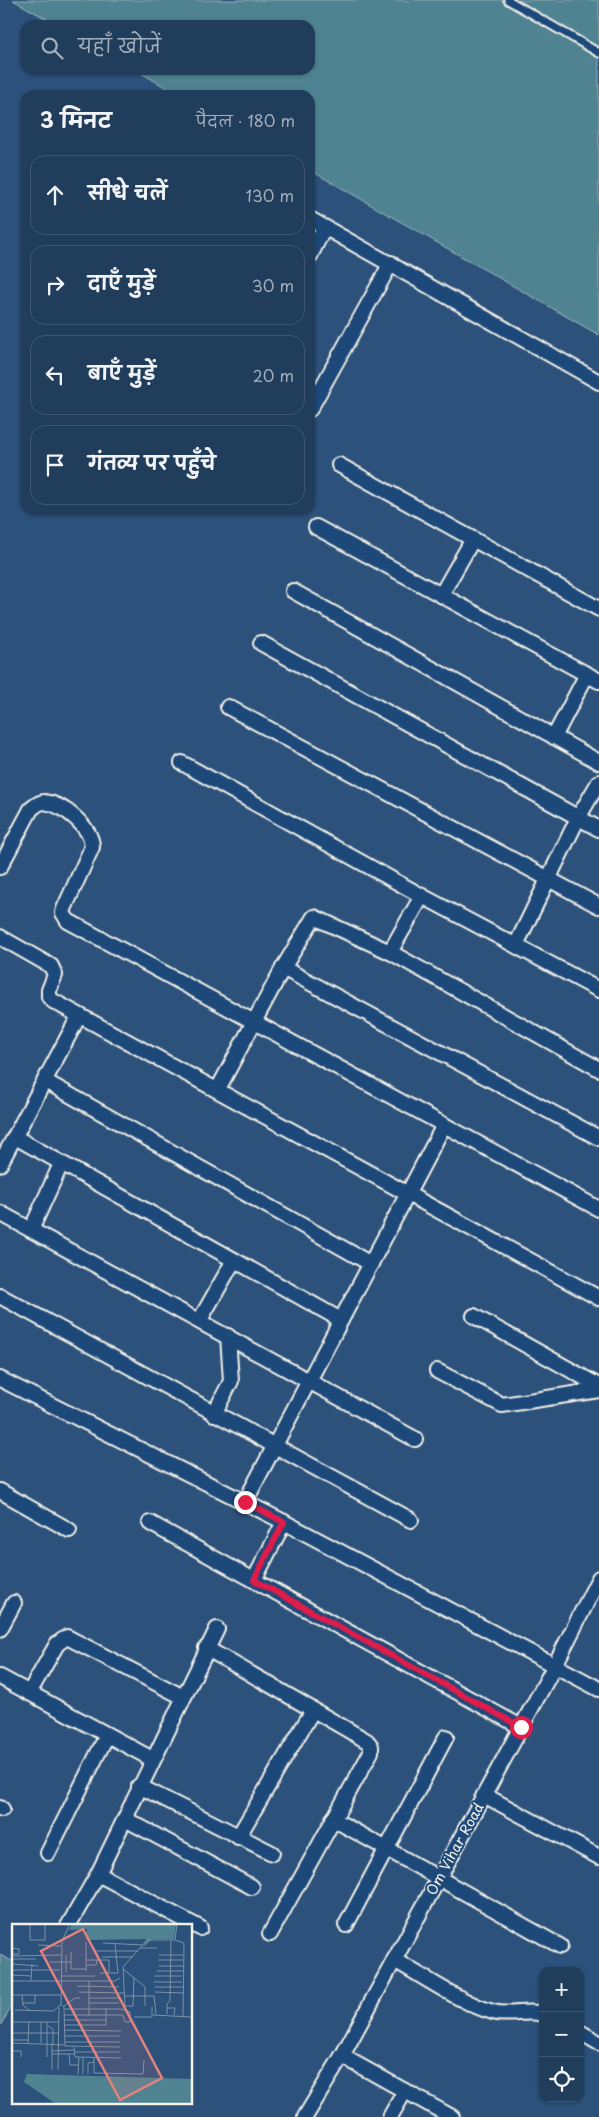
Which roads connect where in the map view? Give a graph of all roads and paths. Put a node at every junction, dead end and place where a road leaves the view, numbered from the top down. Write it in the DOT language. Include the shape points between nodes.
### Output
graph roads {
  1 [pos="508,0"];
  2 [pos="599,53"];
  3 [pos="315,223"];
  4 [pos="324,228"];
  5 [pos="315,246"];
  6 [pos="391,263"];
  7 [pos="599,382"];
  8 [pos="315,400"];
  9 [pos="339,465"];
  10 [pos="316,527"];
  11 [pos="473,539"];
  12 [pos="293,591"];
  13 [pos="441,595"];
  14 [pos="599,609"];
  15 [pos="261,643"];
  16 [pos="593,678"];
  17 [pos="228,707"];
  18 [pos="554,737"];
  19 [pos="182,762"];
  20 [pos="599,762"];
  21 [pos="599,782"];
  22 [pos="578,818"];
  23 [pos="599,829"];
  24 [pos="0,867"];
  25 [pos="549,880"];
  26 [pos="422,896"];
  27 [pos="599,906"];
  28 [pos="0,937"];
  29 [pos="516,945"];
  30 [pos="390,952"];
  31 [pos="283,968"];
  32 [pos="599,990"];
  33 [pos="79,1016"];
  34 [pos="254,1022"];
  35 [pos="599,1068"];
  36 [pos="45,1080"];
  37 [pos="218,1089"];
  38 [pos="444,1125"];
  39 [pos="15,1137"];
  40 [pos="599,1138"];
  41 [pos="0,1164"];
  42 [pos="61,1164"];
  43 [pos="408,1193"];
  44 [pos="599,1210"];
  45 [pos="0,1213"];
  46 [pos="31,1230"];
  47 [pos="234,1260"];
  48 [pos="371,1264"];
  49 [pos="0,1296"];
  50 [pos="599,1298"];
  51 [pos="474,1316"];
  52 [pos="200,1320"];
  53 [pos="341,1320"];
  54 [pos="228,1336"];
  55 [pos="437,1371"];
  56 [pos="0,1379"];
  57 [pos="309,1381"];
  58 [pos="599,1388"];
  59 [pos="214,1414"];
  60 [pos="415,1440"];
  61 [pos="275,1446"];
  62 [pos="0,1491"];
  63 [pos="245,1502"];
  64 [pos="411,1520"];
  65 [pos="284,1522"];
  66 [pos="150,1523"];
  67 [pos="69,1530"];
  68 [pos="599,1578"];
  69 [pos="254,1580"];
  70 [pos="14,1603"];
  71 [pos="0,1629"];
  72 [pos="217,1629"];
  73 [pos="206,1648"];
  74 [pos="555,1665"];
  75 [pos="0,1676"];
  76 [pos="599,1689"];
  77 [pos="29,1693"];
  78 [pos="183,1697"];
  79 [pos="313,1710"];
  80 [pos="521,1727"];
  81 [pos="108,1735"];
  82 [pos="446,1737"];
  83 [pos="152,1759"];
  84 [pos="140,1786"];
  85 [pos="484,1795"];
  86 [pos="125,1819"];
  87 [pos="334,1819"];
  88 [pos="238,1836"];
  89 [pos="386,1849"];
  90 [pos="272,1853"];
  91 [pos="48,1854"];
  92 [pos="599,1857"];
  93 [pos="98,1874"];
  94 [pos="438,1878"];
  95 [pos="252,1887"];
  96 [pos="69,1924"];
  97 [pos="346,1924"];
  98 [pos="200,1928"];
  99 [pos="270,1934"];
  100 [pos="560,1946"];
  101 [pos="394,1960"];
  102 [pos="539,2013"];
  103 [pos="584,2034"];
  104 [pos="599,2043"];
  105 [pos="342,2056"];
  106 [pos="405,2091"];
  107 [pos="447,2116"];
  108 [pos="305,2117"];
  109 [pos="390,2117"];
  1 -- 2 [label="lane"];
  3 -- 4 [label="street"];
  4 -- 5 [label="street"];
  4 -- 6 [label="street"];
  6 -- 7 [label="street"];
  6 -- 8 [label="street"];
  9 -- 11 [label="street"];
  10 -- 13 [label="street"];
  11 -- 13 [label="street"];
  11 -- 14 [label="street"];
  12 -- 18 [label="street"];
  13 -- 16 [label="street"];
  15 -- 22 [label="street"];
  16 -- 18 [label="street"];
  17 -- 25 [label="street"];
  18 -- 20 [label="street"];
  19 -- 26 [label="street"];
  21 -- 22 [label="street"];
  22 -- 23 [label="street"];
  22 -- 25 [label="street"];
  24 -- 34 [label="street" via="30,809 44,802 65,812 78,820 92,837 92,847 64,909 65,917"];
  25 -- 27 [label="street"];
  25 -- 29 [label="street"];
  26 -- 29 [label="street"];
  26 -- 30 [label="street"];
  28 -- 33 [label="street" via="50,966 54,975 49,997"];
  29 -- 32 [label="street"];
  30 -- 31 [label="street" via="314,917"];
  30 -- 35 [label="street"];
  31 -- 34 [label="street"];
  31 -- 40 [label="street"];
  33 -- 36 [label="street"];
  33 -- 37 [label="street"];
  34 -- 37 [label="street"];
  34 -- 38 [label="street"];
  36 -- 39 [label="street"];
  36 -- 48 [label="street"];
  37 -- 43 [label="street"];
  38 -- 43 [label="street"];
  38 -- 44 [label="street"];
  39 -- 41 [label="street"];
  39 -- 42 [label="street"];
  42 -- 46 [label="street"];
  42 -- 47 [label="street"];
  43 -- 48 [label="street"];
  43 -- 50 [label="street"];
  45 -- 46 [label="street"];
  46 -- 52 [label="street"];
  47 -- 52 [label="street"];
  47 -- 53 [label="street"];
  48 -- 53 [label="street"];
  49 -- 59 [label="street"];
  51 -- 58 [label="street"];
  52 -- 54 [label="street"];
  53 -- 57 [label="street"];
  54 -- 57 [label="street"];
  54 -- 59 [label="street" via="231,1381"];
  55 -- 58 [label="street" via="502,1404"];
  56 -- 63 [label="street"];
  57 -- 60 [label="street"];
  57 -- 61 [label="street"];
  59 -- 61 [label="street"];
  61 -- 63 [label="street"];
  61 -- 64 [label="street"];
  62 -- 67 [label="street"];
  63 -- 65 [label="street"];
  65 -- 69 [label="street"];
  65 -- 74 [label="street"];
  66 -- 69 [label="street"];
  68 -- 74 [label="street, Om Vihar Road"];
  69 -- 80 [label="street"];
  70 -- 71 [label="street"];
  72 -- 73 [label="street"];
  73 -- 78 [label="street"];
  73 -- 79 [label="street"];
  74 -- 76 [label="street"];
  74 -- 80 [label="street, Om Vihar Road"];
  75 -- 77 [label="street"];
  77 -- 78 [label="street" via="57,1644 67,1637"];
  77 -- 81 [label="street"];
  78 -- 83 [label="street"];
  79 -- 87 [label="street" via="371,1746 371,1752"];
  79 -- 88 [label="street"];
  80 -- 85 [label="street, Om Vihar Road"];
  81 -- 83 [label="street"];
  81 -- 91 [label="street"];
  82 -- 89 [label="street"];
  83 -- 84 [label="street"];
  84 -- 86 [label="street"];
  84 -- 88 [label="street"];
  85 -- 92 [label="street"];
  85 -- 94 [label="street, Om Vihar Road"];
  86 -- 93 [label="street"];
  86 -- 95 [label="street"];
  87 -- 89 [label="street"];
  87 -- 99 [label="street"];
  88 -- 90 [label="street"];
  89 -- 94 [label="street"];
  89 -- 97 [label="street"];
  93 -- 96 [label="street"];
  93 -- 98 [label="street"];
  94 -- 100 [label="street"];
  94 -- 101 [label="street, Om Vihar Road"];
  101 -- 102 [label="street" via="482,2009 507,2016"];
  101 -- 105 [label="street, Om Vihar Road"];
  103 -- 104 [label="street"];
  105 -- 106 [label="street"];
  105 -- 108 [label="street, Om Vihar Road"];
  106 -- 107 [label="street"];
  106 -- 109 [label="street"];
}
